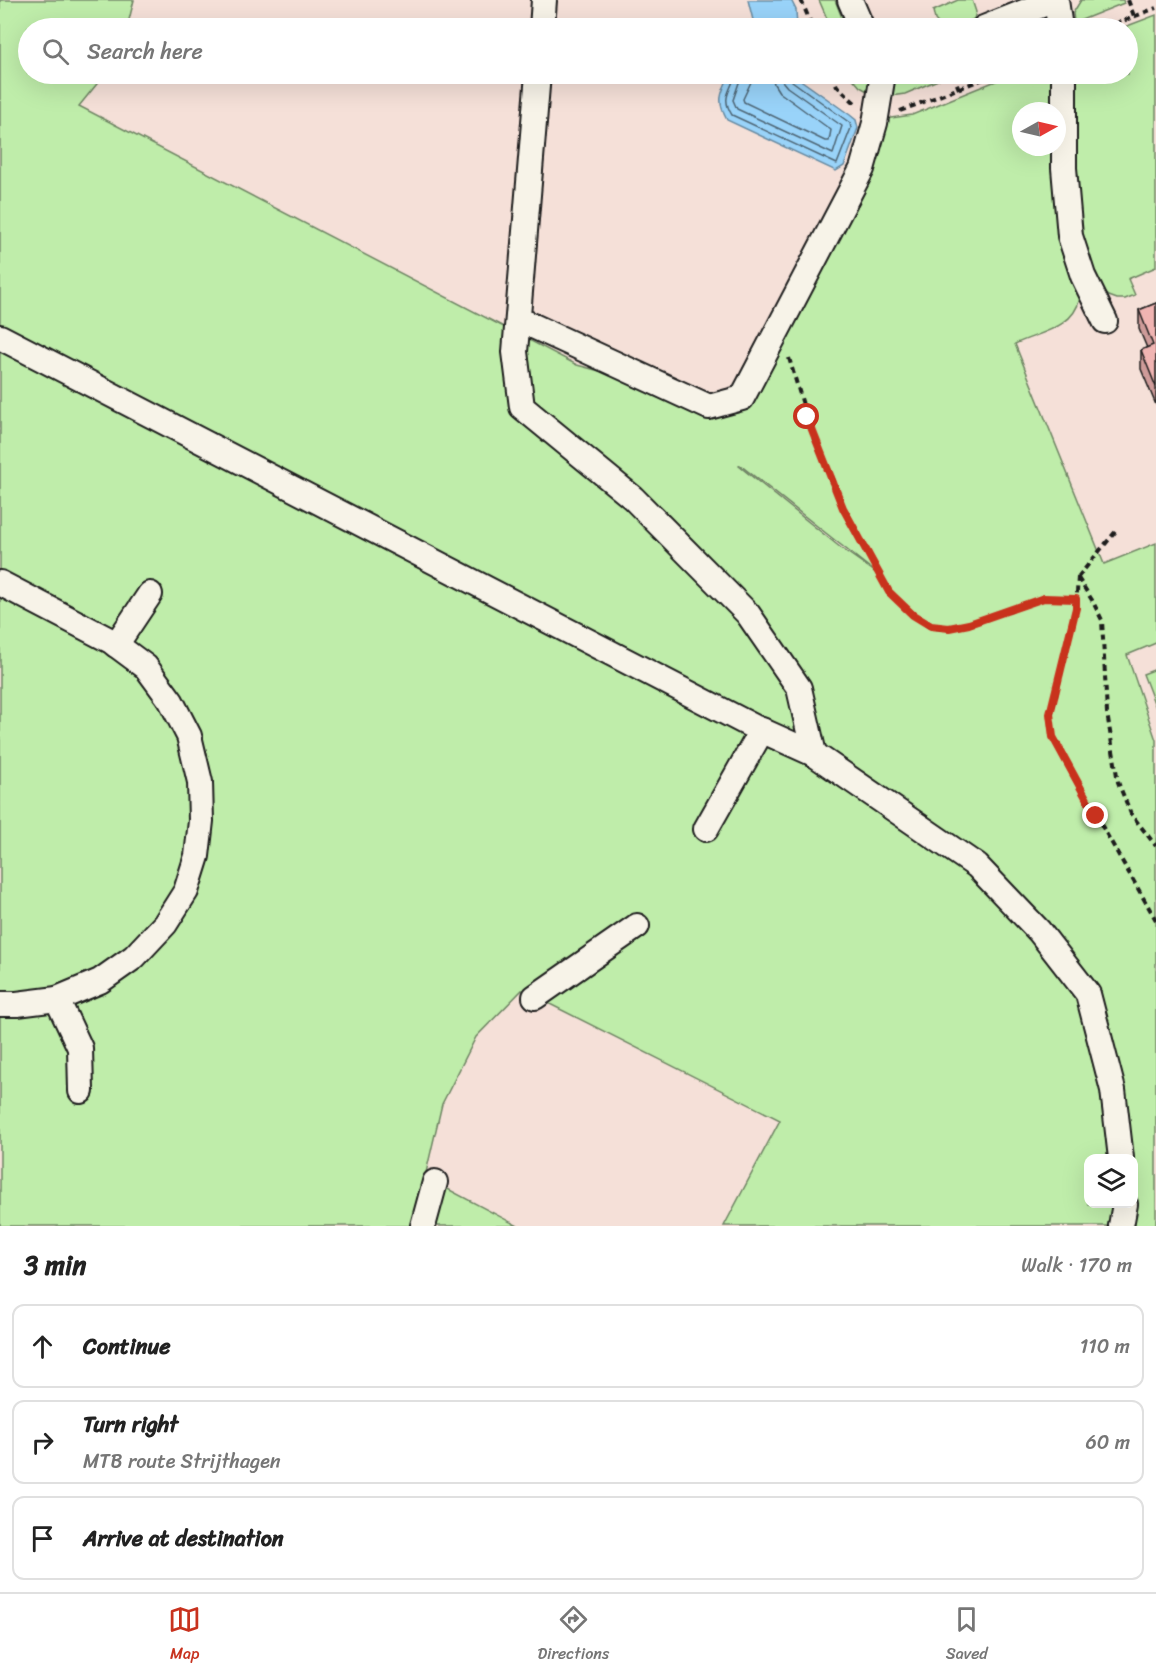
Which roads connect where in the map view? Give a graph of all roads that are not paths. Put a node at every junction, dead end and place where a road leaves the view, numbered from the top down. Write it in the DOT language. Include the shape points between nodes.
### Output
graph roads {
  1 [pos="544,0"];
  2 [pos="850,0"];
  3 [pos="1055,0"];
  4 [pos="543,18"];
  5 [pos="858,18"];
  6 [pos="1009,18"];
  7 [pos="1058,18"];
  8 [pos="537,84"];
  9 [pos="882,84"];
  10 [pos="1064,84"];
  11 [pos="518,319"];
  12 [pos="1105,321"];
  13 [pos="0,337"];
  14 [pos="0,583"];
  15 [pos="150,594"];
  16 [pos="116,645"];
  17 [pos="762,730"];
  18 [pos="814,754"];
  19 [pos="706,829"];
  20 [pos="637,926"];
  21 [pos="535,997"];
  22 [pos="57,999"];
  23 [pos="0,1004"];
  24 [pos="81,1091"];
  25 [pos="1120,1154"];
  26 [pos="435,1182"];
  27 [pos="1124,1208"];
  28 [pos="423,1226"];
  29 [pos="1121,1226"];
  1 -- 4 [label="lane"];
  2 -- 5 [label="lane"];
  3 -- 6 [label="lane"];
  3 -- 7 [label="lane"];
  8 -- 11 [label="lane"];
  9 -- 11 [label="lane" via="862,169 742,398 708,407"];
  10 -- 12 [label="lane" via="1064,168 1070,236 1083,276"];
  11 -- 18 [label="lane" via="515,352 522,407 633,498 748,614 799,688"];
  13 -- 17 [label="lane"];
  14 -- 16 [label="lane"];
  15 -- 16 [label="lane"];
  16 -- 22 [label="lane" via="146,667 171,701 189,736 200,782 197,856 186,891 165,924 134,957 100,981"];
  17 -- 18 [label="lane"];
  17 -- 19 [label="lane"];
  18 -- 25 [label="lane" via="977,866 1039,931 1088,994 1113,1090"];
  20 -- 21 [label="lane"];
  22 -- 23 [label="lane"];
  22 -- 24 [label="lane" via="80,1048"];
  26 -- 28 [label="lane"];
  27 -- 29 [label="lane"];
}
